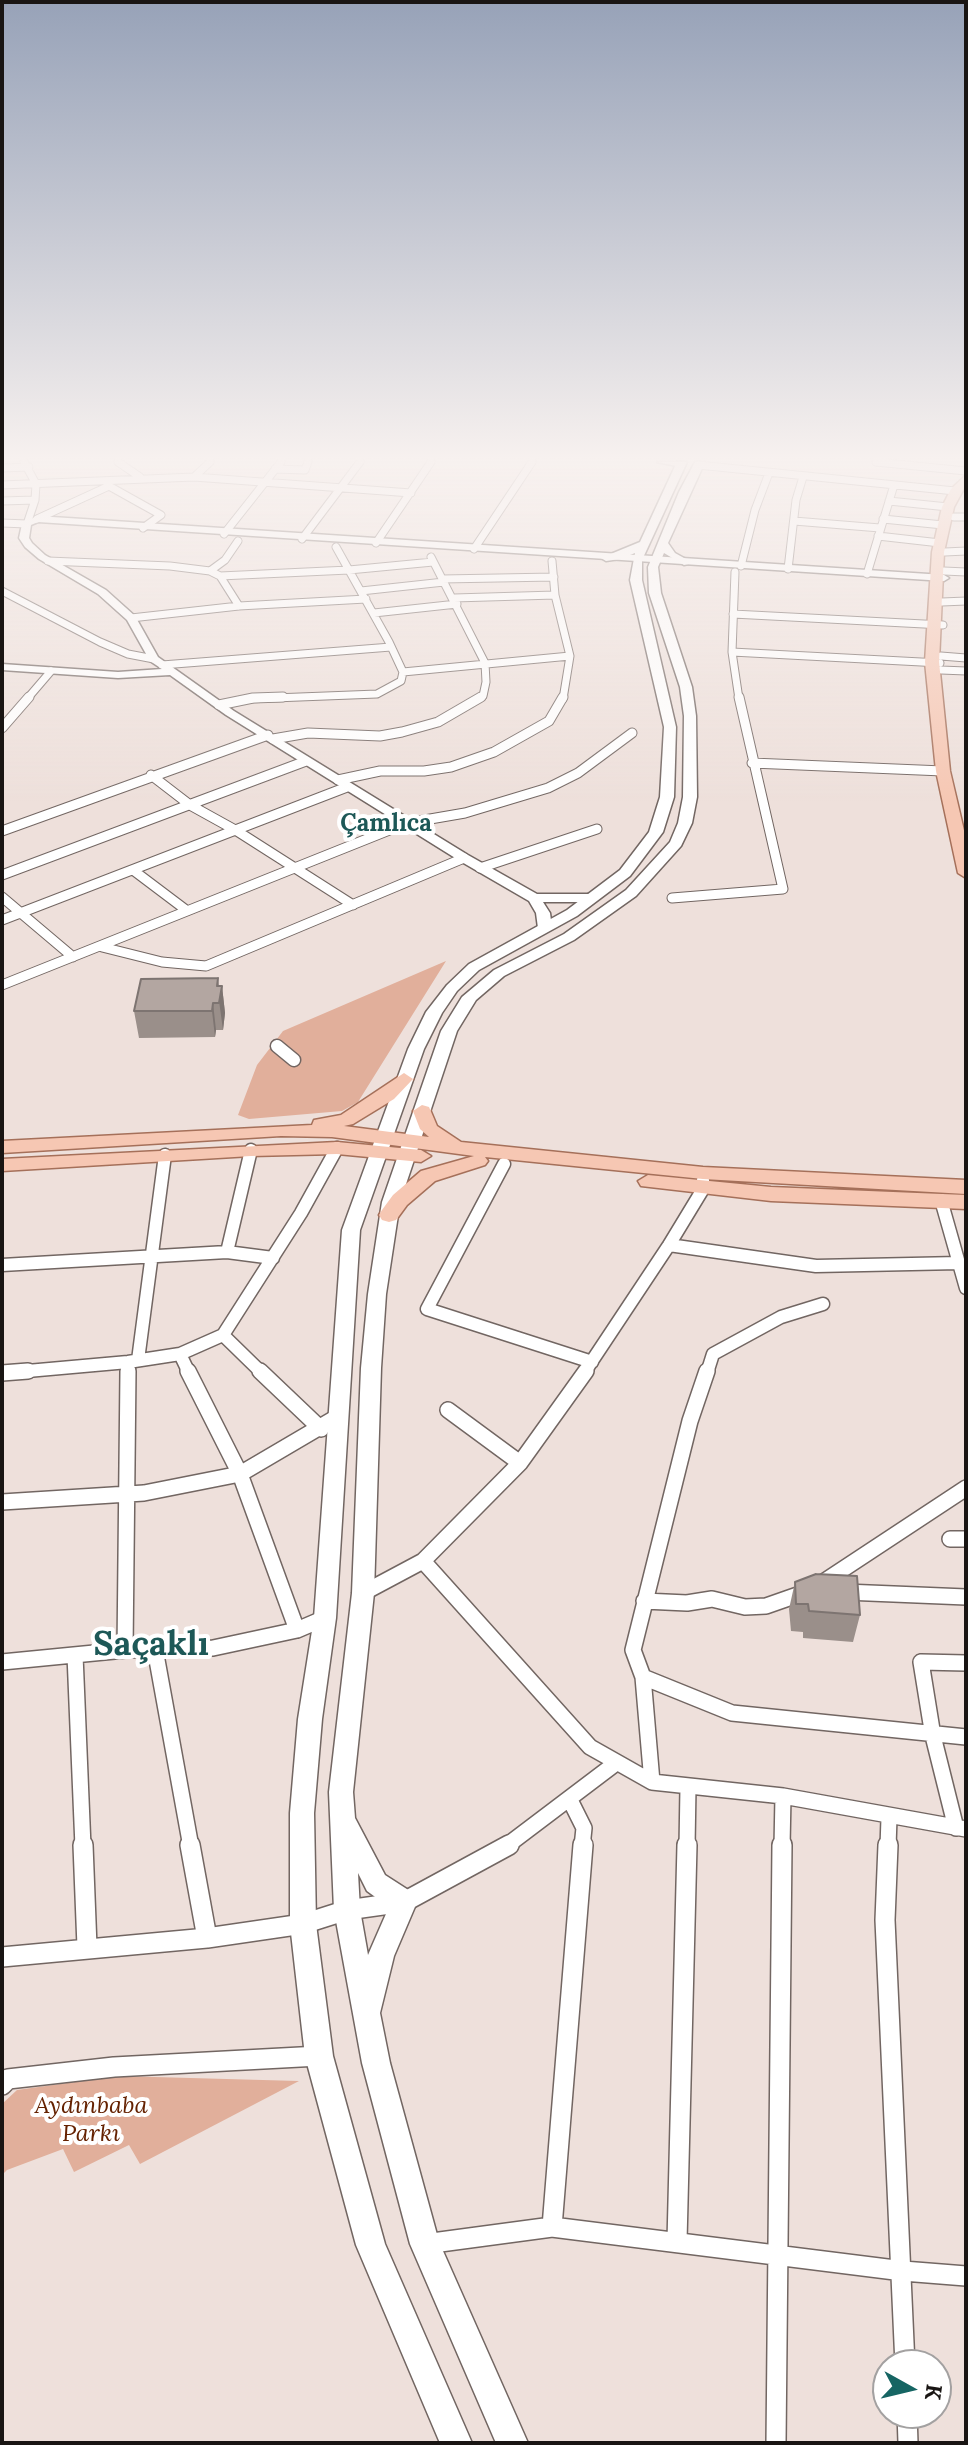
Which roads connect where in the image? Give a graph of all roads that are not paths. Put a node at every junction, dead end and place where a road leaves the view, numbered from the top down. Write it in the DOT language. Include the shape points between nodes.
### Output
graph roads {
  1 [pos="75,576"];
  2 [pos="220,576"];
  3 [pos="352,576"];
  4 [pos="440,576"];
  5 [pos="639,576"];
  6 [pos="654,576"];
  7 [pos="737,576"];
  8 [pos="834,576"];
  9 [pos="883,576"];
  10 [pos="941,576"];
  11 [pos="957,576"];
  12 [pos="554,577"];
  13 [pos="443,581"];
  14 [pos="941,584"];
  15 [pos="2,591"];
  16 [pos="361,591"];
  17 [pos="555,595"];
  18 [pos="366,599"];
  19 [pos="455,601"];
  20 [pos="966,601"];
  21 [pos="239,606"];
  22 [pos="374,613"];
  23 [pos="733,614"];
  24 [pos="131,618"];
  25 [pos="939,625"];
  26 [pos="391,647"];
  27 [pos="732,652"];
  28 [pos="570,656"];
  29 [pos="966,658"];
  30 [pos="485,663"];
  31 [pos="938,663"];
  32 [pos="162,666"];
  33 [pos="2,667"];
  34 [pos="51,671"];
  35 [pos="966,671"];
  36 [pos="403,672"];
  37 [pos="219,705"];
  38 [pos="2,728"];
  39 [pos="632,733"];
  40 [pos="270,737"];
  41 [pos="306,761"];
  42 [pos="752,763"];
  43 [pos="943,771"];
  44 [pos="151,775"];
  45 [pos="342,783"];
  46 [pos="190,805"];
  47 [pos="407,823"];
  48 [pos="966,828"];
  49 [pos="597,829"];
  50 [pos="2,831"];
  51 [pos="237,831"];
  52 [pos="464,858"];
  53 [pos="294,867"];
  54 [pos="480,868"];
  55 [pos="133,870"];
  56 [pos="966,873"];
  57 [pos="2,875"];
  58 [pos="2,897"];
  59 [pos="534,898"];
  60 [pos="592,898"];
  61 [pos="672,898"];
  62 [pos="353,905"];
  63 [pos="186,910"];
  64 [pos="23,912"];
  65 [pos="2,920"];
  66 [pos="545,928"];
  67 [pos="102,947"];
  68 [pos="73,957"];
  69 [pos="2,985"];
  70 [pos="277,1046"];
  71 [pos="294,1060"];
  72 [pos="404,1079"];
  73 [pos="422,1111"];
  74 [pos="281,1130"];
  75 [pos="382,1145"];
  76 [pos="457,1146"];
  77 [pos="2,1147"];
  78 [pos="337,1148"];
  79 [pos="411,1148"];
  80 [pos="251,1150"];
  81 [pos="165,1155"];
  82 [pos="478,1161"];
  83 [pos="504,1164"];
  84 [pos="2,1165"];
  85 [pos="703,1181"];
  86 [pos="966,1187"];
  87 [pos="941,1200"];
  88 [pos="966,1202"];
  89 [pos="389,1215"];
  90 [pos="669,1245"];
  91 [pos="227,1252"];
  92 [pos="152,1254"];
  93 [pos="273,1258"];
  94 [pos="959,1263"];
  95 [pos="2,1265"];
  96 [pos="966,1288"];
  97 [pos="823,1304"];
  98 [pos="223,1335"];
  99 [pos="180,1354"];
  100 [pos="133,1361"];
  101 [pos="592,1362"];
  102 [pos="2,1373"];
  103 [pos="448,1410"];
  104 [pos="329,1423"];
  105 [pos="520,1463"];
  106 [pos="240,1474"];
  107 [pos="966,1488"];
  108 [pos="128,1494"];
  109 [pos="2,1502"];
  110 [pos="950,1539"];
  111 [pos="966,1539"];
  112 [pos="423,1561"];
  113 [pos="809,1591"];
  114 [pos="363,1593"];
  115 [pos="966,1597"];
  116 [pos="644,1601"];
  117 [pos="325,1618"];
  118 [pos="297,1630"];
  119 [pos="155,1649"];
  120 [pos="125,1650"];
  121 [pos="75,1655"];
  122 [pos="2,1662"];
  123 [pos="966,1663"];
  124 [pos="643,1677"];
  125 [pos="933,1736"];
  126 [pos="966,1737"];
  127 [pos="616,1763"];
  128 [pos="652,1782"];
  129 [pos="688,1787"];
  130 [pos="783,1796"];
  131 [pos="570,1800"];
  132 [pos="342,1818"];
  133 [pos="889,1818"];
  134 [pos="961,1829"];
  135 [pos="404,1902"];
  136 [pos="347,1910"];
  137 [pos="303,1924"];
  138 [pos="207,1938"];
  139 [pos="87,1947"];
  140 [pos="2,1957"];
  141 [pos="367,2016"];
  142 [pos="319,2056"];
  143 [pos="2,2085"];
  144 [pos="552,2227"];
  145 [pos="677,2241"];
  146 [pos="425,2244"];
  147 [pos="776,2253"];
  148 [pos="903,2271"];
  149 [pos="966,2276"];
  150 [pos="905,2349"];
  151 [pos="456,2443"];
  152 [pos="512,2443"];
  153 [pos="776,2443"];
  1 -- 24 [label="street"];
  2 -- 21 [label="street"];
  3 -- 16 [label="street"];
  4 -- 13 [label="street"];
  5 -- 60 [label="main road" via="670,727 667,797 656,832 643,851"];
  6 -- 73 [label="main road" via="690,716 685,823 676,843 631,893 569,937 499,973 470,997 449,1031"];
  7 -- 23 [label="street"];
  8 -- 14 [label="street"];
  9 -- 14 [label="street"];
  10 -- 14 [label="main road"];
  11 -- 14 [label="street"];
  12 -- 13 [label="street"];
  12 -- 17 [label="street"];
  13 -- 16 [label="street"];
  13 -- 19 [label="street"];
  14 -- 20 [label="street"];
  14 -- 25 [label="main road"];
  15 -- 32 [label="street" via="100,642"];
  16 -- 18 [label="street"];
  17 -- 19 [label="street"];
  17 -- 28 [label="street"];
  18 -- 21 [label="street"];
  18 -- 22 [label="street"];
  19 -- 22 [label="street"];
  19 -- 30 [label="street"];
  21 -- 24 [label="street"];
  22 -- 26 [label="street"];
  23 -- 25 [label="street"];
  23 -- 27 [label="street"];
  24 -- 32 [label="street"];
  25 -- 31 [label="main road"];
  26 -- 32 [label="street"];
  26 -- 36 [label="street"];
  27 -- 31 [label="street"];
  27 -- 42 [label="street"];
  28 -- 30 [label="street"];
  28 -- 45 [label="street" via="562,703 549,721 521,739 451,767 380,771"];
  29 -- 31 [label="street"];
  30 -- 36 [label="street"];
  30 -- 40 [label="street" via="483,696 438,722 380,736"];
  31 -- 35 [label="street"];
  31 -- 43 [label="main road"];
  31 -- 48 [label="main road"];
  32 -- 34 [label="street" via="118,675"];
  32 -- 37 [label="street"];
  33 -- 34 [label="street"];
  34 -- 38 [label="street"];
  36 -- 37 [label="street" via="401,681 377,694 253,698"];
  37 -- 40 [label="street"];
  39 -- 47 [label="street" via="548,788 465,813"];
  40 -- 41 [label="street"];
  40 -- 44 [label="street"];
  41 -- 45 [label="street"];
  41 -- 46 [label="street"];
  42 -- 43 [label="street"];
  42 -- 61 [label="street" via="783,889"];
  43 -- 56 [label="main road"];
  44 -- 46 [label="street"];
  44 -- 50 [label="street"];
  45 -- 47 [label="street"];
  45 -- 51 [label="street"];
  46 -- 51 [label="street"];
  46 -- 57 [label="street"];
  47 -- 52 [label="street"];
  47 -- 53 [label="street"];
  49 -- 54 [label="street"];
  51 -- 53 [label="street"];
  51 -- 55 [label="street"];
  52 -- 54 [label="street"];
  52 -- 62 [label="street"];
  53 -- 62 [label="street"];
  53 -- 63 [label="street"];
  54 -- 59 [label="street"];
  55 -- 63 [label="street"];
  55 -- 64 [label="street"];
  58 -- 64 [label="street"];
  59 -- 60 [label="street"];
  59 -- 66 [label="street"];
  60 -- 66 [label="main road"];
  62 -- 67 [label="street" via="206,966"];
  63 -- 67 [label="street"];
  64 -- 65 [label="street"];
  64 -- 68 [label="street"];
  66 -- 72 [label="main road" via="474,967 452,988 434,1012"];
  67 -- 68 [label="street"];
  68 -- 69 [label="street"];
  70 -- 71 [label="street"];
  72 -- 74 [label="main road" via="346,1120"];
  72 -- 75 [label="main road"];
  73 -- 76 [label="main road" via="429,1129"];
  73 -- 79 [label="main road"];
  74 -- 75 [label="main road" via="332,1131"];
  74 -- 77 [label="main road"];
  75 -- 78 [label="main road"];
  75 -- 79 [label="main road"];
  75 -- 104 [label="main road" via="351,1230"];
  76 -- 79 [label="main road"];
  76 -- 85 [label="main road"];
  78 -- 80 [label="main road"];
  78 -- 93 [label="street"];
  79 -- 82 [label="main road"];
  79 -- 89 [label="main road"];
  80 -- 81 [label="main road"];
  80 -- 91 [label="street"];
  81 -- 84 [label="main road"];
  81 -- 92 [label="street"];
  82 -- 83 [label="main road"];
  82 -- 89 [label="main road" via="428,1176"];
  83 -- 85 [label="main road"];
  83 -- 101 [label="street" via="427,1309"];
  85 -- 86 [label="main road"];
  85 -- 87 [label="main road"];
  85 -- 90 [label="street"];
  87 -- 88 [label="main road"];
  87 -- 94 [label="street"];
  89 -- 114 [label="main road" via="371,1368"];
  90 -- 94 [label="street" via="816,1266"];
  90 -- 101 [label="street"];
  91 -- 92 [label="street"];
  91 -- 93 [label="street"];
  92 -- 95 [label="street"];
  92 -- 100 [label="street"];
  93 -- 98 [label="street"];
  94 -- 96 [label="street"];
  97 -- 116 [label="street" via="781,1317 713,1354 690,1421"];
  98 -- 99 [label="street"];
  98 -- 104 [label="street"];
  99 -- 100 [label="street"];
  99 -- 106 [label="street"];
  100 -- 102 [label="street"];
  100 -- 108 [label="street"];
  101 -- 105 [label="street"];
  103 -- 105 [label="street"];
  104 -- 106 [label="street"];
  104 -- 117 [label="main road"];
  105 -- 112 [label="street"];
  106 -- 108 [label="street"];
  106 -- 118 [label="street"];
  107 -- 113 [label="street"];
  108 -- 109 [label="street"];
  108 -- 120 [label="street"];
  110 -- 111 [label="street"];
  112 -- 114 [label="street"];
  112 -- 127 [label="street" via="590,1747"];
  113 -- 115 [label="street"];
  113 -- 116 [label="street" via="766,1606 712,1599"];
  114 -- 132 [label="main road"];
  116 -- 124 [label="street" via="633,1650"];
  117 -- 118 [label="street"];
  117 -- 137 [label="main road" via="302,1813"];
  118 -- 119 [label="street" via="213,1648"];
  119 -- 120 [label="street"];
  119 -- 138 [label="street"];
  120 -- 121 [label="street"];
  121 -- 122 [label="street"];
  121 -- 139 [label="street"];
  123 -- 125 [label="street" via="921,1662"];
  124 -- 125 [label="street" via="732,1713"];
  124 -- 128 [label="street"];
  125 -- 126 [label="street"];
  125 -- 134 [label="street"];
  127 -- 128 [label="street"];
  127 -- 131 [label="street"];
  128 -- 129 [label="street"];
  129 -- 130 [label="street"];
  129 -- 145 [label="street"];
  130 -- 133 [label="street"];
  130 -- 147 [label="street"];
  131 -- 135 [label="street" via="513,1843"];
  131 -- 144 [label="street" via="584,1828"];
  132 -- 135 [label="main road" via="376,1883"];
  132 -- 136 [label="main road"];
  133 -- 134 [label="street"];
  133 -- 148 [label="street" via="885,1920"];
  135 -- 136 [label="street"];
  135 -- 141 [label="main road" via="381,1956"];
  136 -- 137 [label="street"];
  136 -- 141 [label="main road"];
  137 -- 138 [label="street"];
  137 -- 142 [label="main road"];
  138 -- 139 [label="street"];
  139 -- 140 [label="street"];
  141 -- 146 [label="main road"];
  142 -- 143 [label="street" via="114,2067 8,2079"];
  142 -- 151 [label="main road" via="371,2245"];
  144 -- 145 [label="street"];
  144 -- 146 [label="street"];
  145 -- 147 [label="street"];
  146 -- 152 [label="main road"];
  147 -- 148 [label="street"];
  147 -- 153 [label="street"];
  148 -- 149 [label="street"];
  148 -- 150 [label="street"];
}
